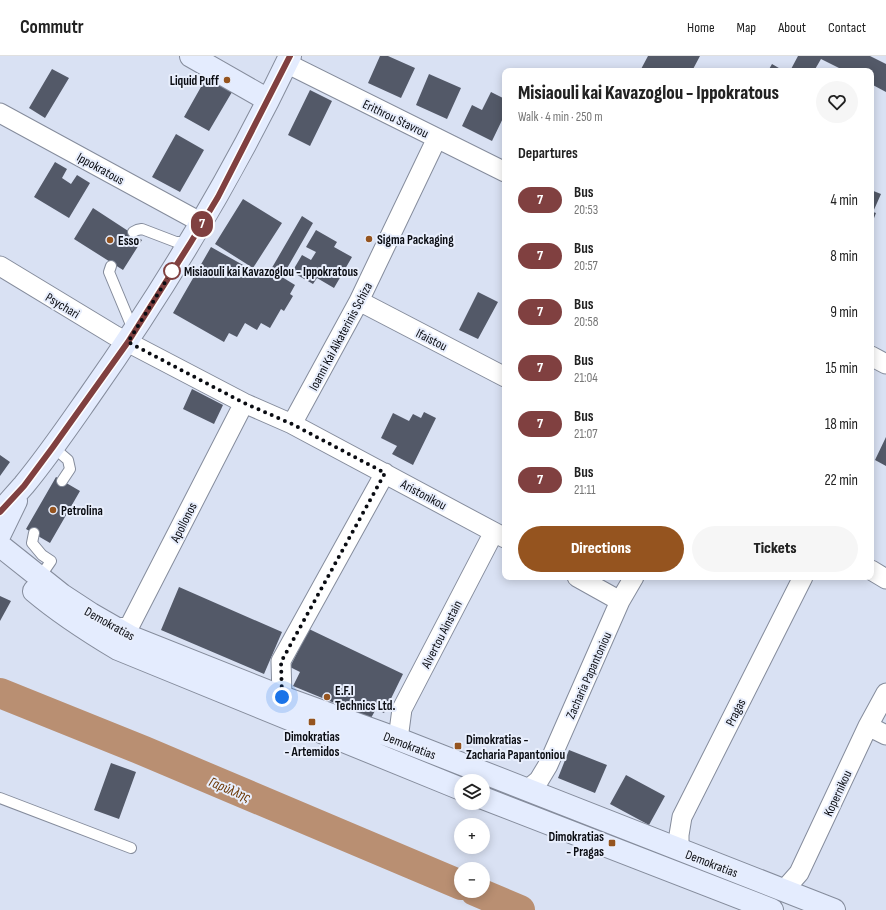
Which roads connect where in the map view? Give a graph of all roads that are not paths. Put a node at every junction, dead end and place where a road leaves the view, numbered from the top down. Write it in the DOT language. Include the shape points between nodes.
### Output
graph roads {
  1 [pos="191,56"];
  2 [pos="288,60"];
  3 [pos="268,100"];
  4 [pos="0,113"];
  5 [pos="437,138"];
  6 [pos="502,170"];
  7 [pos="202,223"];
  8 [pos="133,232"];
  9 [pos="191,242"];
  10 [pos="0,266"];
  11 [pos="111,266"];
  12 [pos="359,301"];
  13 [pos="131,337"];
  14 [pos="874,358"];
  15 [pos="886,364"];
  16 [pos="502,375"];
  17 [pos="244,403"];
  18 [pos="292,424"];
  19 [pos="53,447"];
  20 [pos="385,473"];
  21 [pos="62,482"];
  22 [pos="24,486"];
  23 [pos="0,512"];
  24 [pos="34,534"];
  25 [pos="500,535"];
  26 [pos="1,547"];
  27 [pos="874,572"];
  28 [pos="40,577"];
  29 [pos="886,579"];
  30 [pos="582,580"];
  31 [pos="632,580"];
  32 [pos="801,580"];
  33 [pos="620,601"];
  34 [pos="123,624"];
  35 [pos="886,693"];
  36 [pos="282,697"];
  37 [pos="868,726"];
  38 [pos="886,735"];
  39 [pos="398,740"];
  40 [pos="454,786"];
  41 [pos="527,790"];
  42 [pos="0,798"];
  43 [pos="490,801"];
  44 [pos="131,848"];
  45 [pos="679,850"];
  46 [pos="784,890"];
  47 [pos="772,910"];
  48 [pos="834,910"];
  1 -- 3 [label="street"];
  2 -- 3 [label="street"];
  2 -- 5 [label="street, Erithrou Stavrou"];
  3 -- 7 [label="street"];
  4 -- 7 [label="street, Ippokratous"];
  5 -- 6 [label="street, Erithrou Stavrou"];
  5 -- 12 [label="street, Ioanni Kai Aikaterinis Schiza"];
  7 -- 9 [label="street"];
  8 -- 9 [label="lane" via="142,229 176,242"];
  9 -- 13 [label="street"];
  10 -- 13 [label="street, Psychari" via="114,335"];
  11 -- 13 [label="lane" via="109,272"];
  12 -- 16 [label="street, Ifaistou"];
  12 -- 18 [label="street, Ioanni Kai Aikaterinis Schiza"];
  13 -- 17 [label="street, Aristonikou"];
  13 -- 19 [label="street"];
  14 -- 15 [label="street"];
  17 -- 18 [label="street, Aristonikou"];
  17 -- 34 [label="street, Apollonos"];
  18 -- 20 [label="street, Aristonikou"];
  19 -- 21 [label="lane" via="68,460 70,469"];
  19 -- 22 [label="street"];
  20 -- 25 [label="street, Aristonikou"];
  20 -- 36 [label="street" via="281,662"];
  22 -- 23 [label="street"];
  22 -- 26 [label="street"];
  24 -- 28 [label="lane" via="32,543 51,561"];
  25 -- 39 [label="street, Alvertou Ainstain" via="402,709"];
  26 -- 28 [label="street, Demokratias"];
  26 -- 40 [label="street, Demokratias" via="58,610 118,649"];
  27 -- 29 [label="street"];
  28 -- 34 [label="street, Demokratias" via="62,595"];
  30 -- 33 [label="street"];
  31 -- 33 [label="street, Zacharia Papantoniou"];
  32 -- 45 [label="street, Pragas" via="682,817"];
  33 -- 41 [label="street, Zacharia Papantoniou" via="548,765 539,780"];
  34 -- 36 [label="street, Demokratias" via="131,637"];
  35 -- 37 [label="street, Kopernikou"];
  36 -- 39 [label="street, Demokratias"];
  37 -- 38 [label="street"];
  37 -- 46 [label="street, Kopernikou" via="799,873"];
  39 -- 41 [label="street, Demokratias"];
  41 -- 45 [label="street, Demokratias"];
  42 -- 44 [label="lane"];
  43 -- 47 [label="street, Demokratias"];
  45 -- 46 [label="street, Demokratias"];
  46 -- 48 [label="street, Demokratias"];
}
